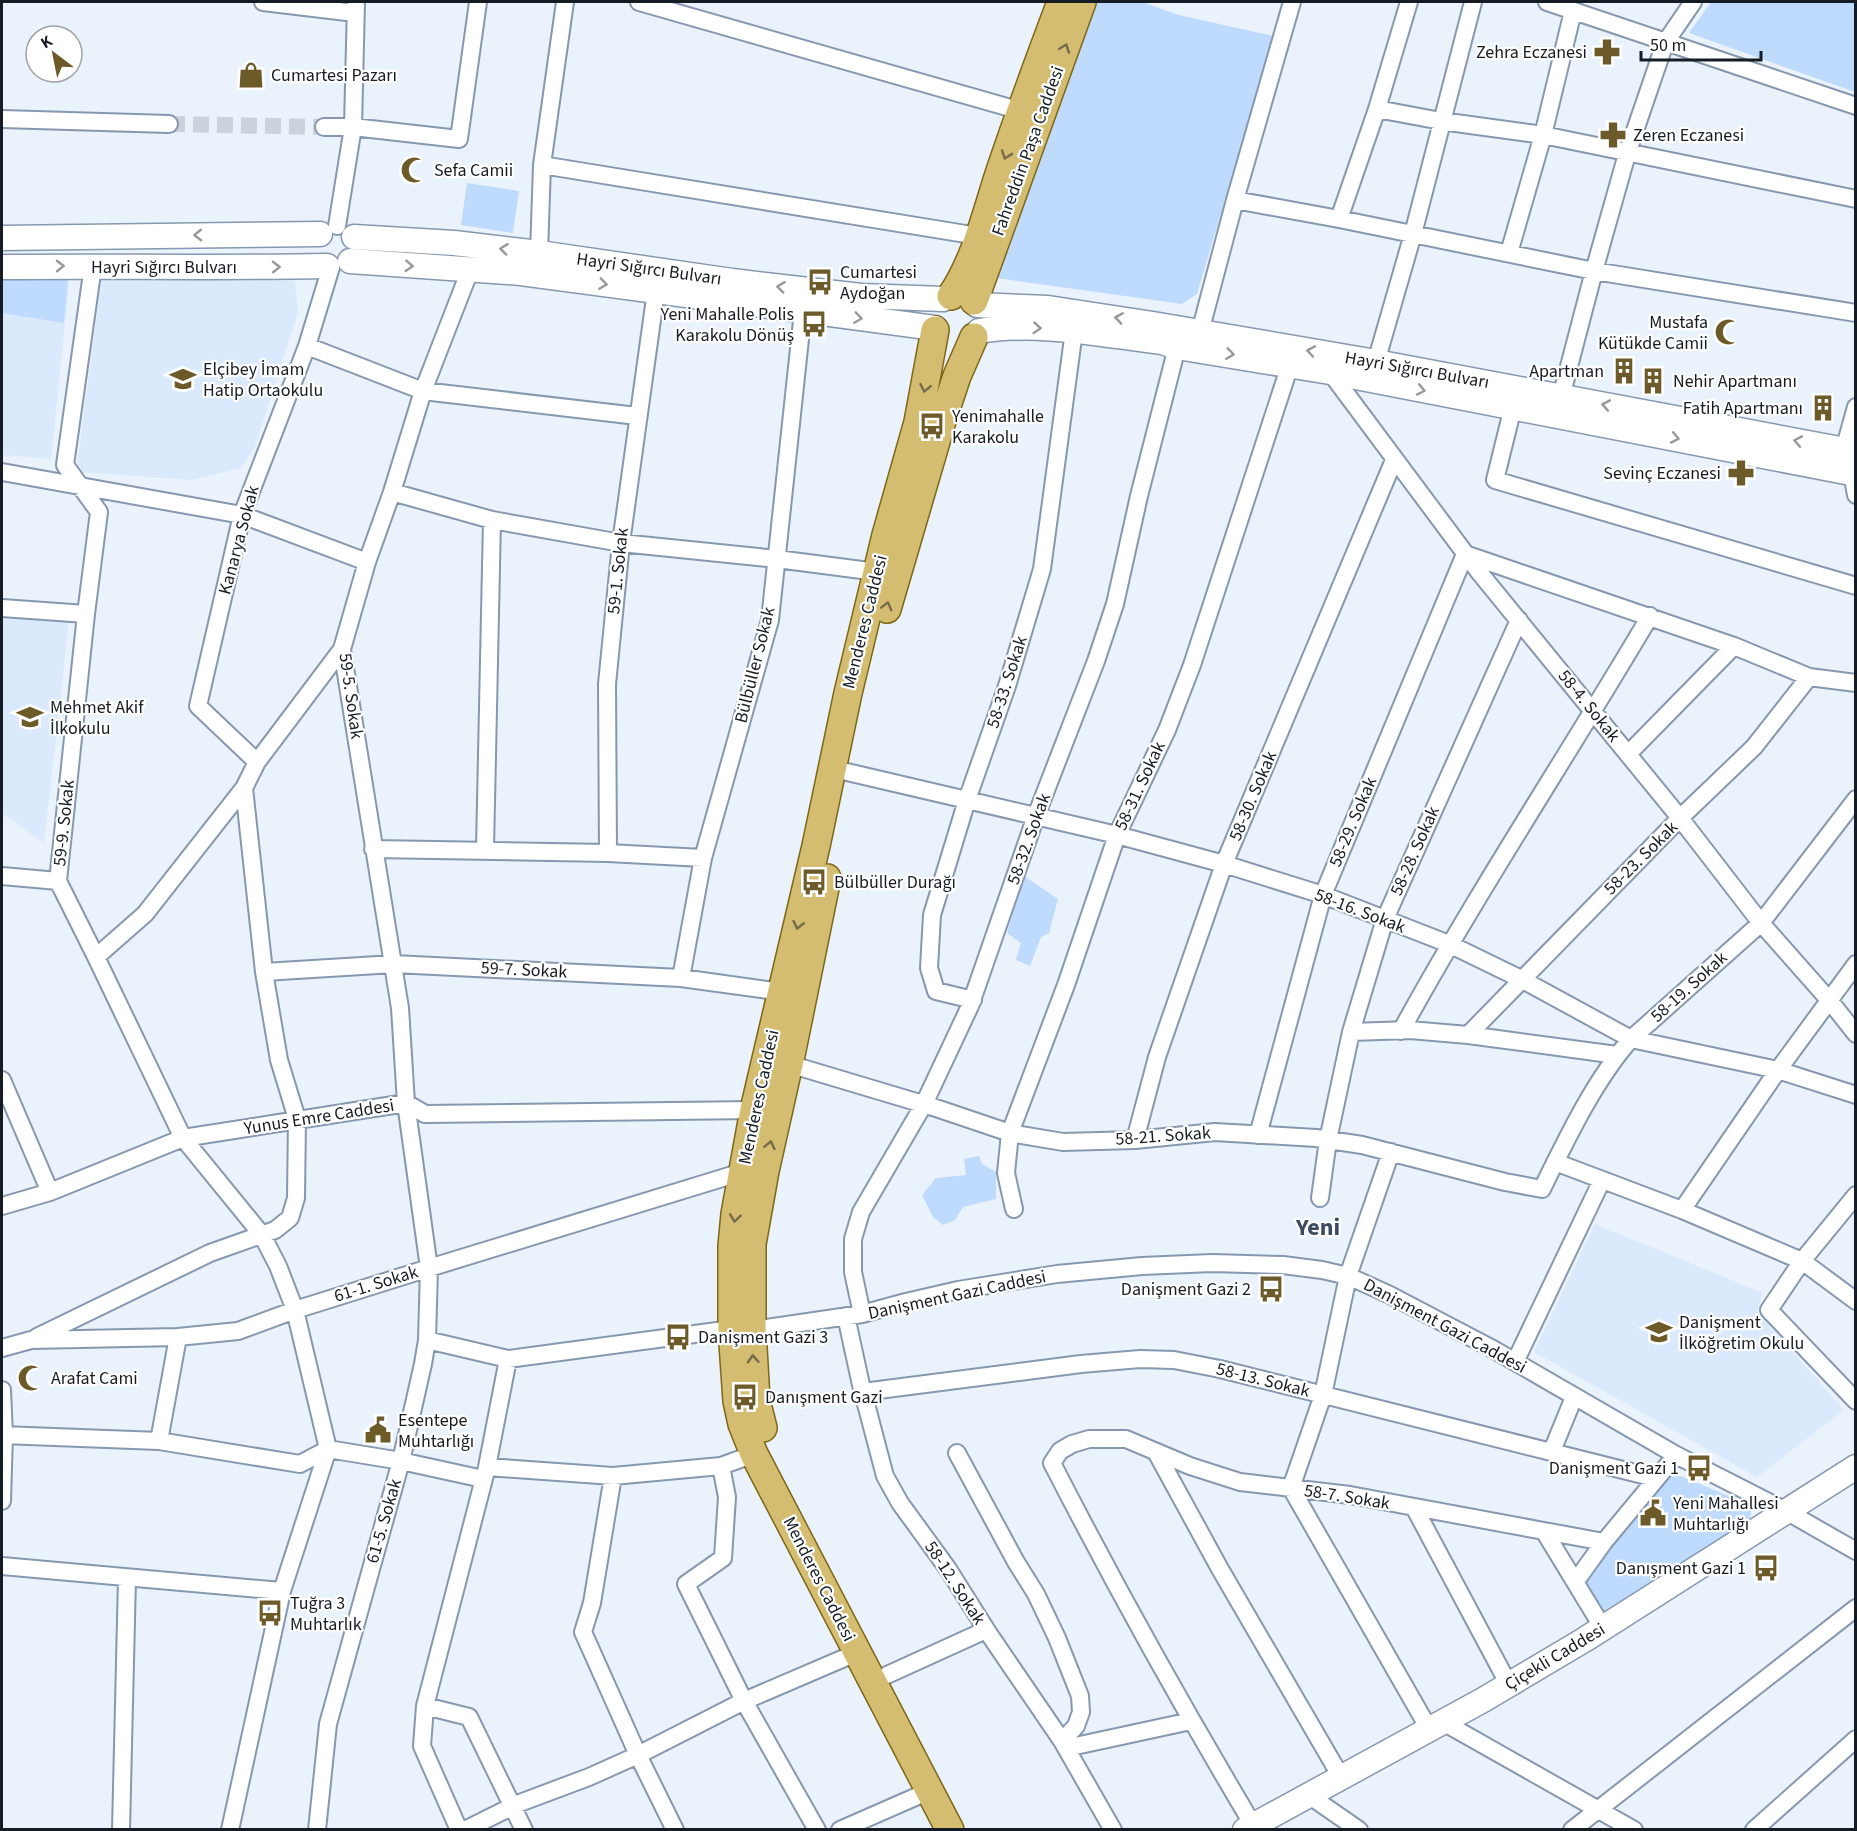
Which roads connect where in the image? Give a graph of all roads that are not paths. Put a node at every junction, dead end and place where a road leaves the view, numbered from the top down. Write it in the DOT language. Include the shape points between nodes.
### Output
graph roads {
  1 [pos="263,2"];
  2 [pos="478,2"];
  3 [pos="566,2"];
  4 [pos="639,2"];
  5 [pos="1061,2"];
  6 [pos="1082,2"];
  7 [pos="1292,2"];
  8 [pos="1409,2"];
  9 [pos="1473,2"];
  10 [pos="1547,2"];
  11 [pos="1693,2"];
  12 [pos="355,7"];
  13 [pos="1573,11"];
  14 [pos="1665,43"];
  15 [pos="1856,106"];
  16 [pos="1377,109"];
  17 [pos="1021,111"];
  18 [pos="2,118"];
  19 [pos="1441,121"];
  20 [pos="169,124"];
  21 [pos="324,127"];
  22 [pos="353,127"];
  23 [pos="1543,135"];
  24 [pos="1628,154"];
  25 [pos="542,165"];
  26 [pos="1856,199"];
  27 [pos="1235,200"];
  28 [pos="1338,219"];
  29 [pos="337,232"];
  30 [pos="1413,234"];
  31 [pos="978,236"];
  32 [pos="2,238"];
  33 [pos="539,253"];
  34 [pos="1509,253"];
  35 [pos="336,265"];
  36 [pos="93,266"];
  37 [pos="2,267"];
  38 [pos="470,270"];
  39 [pos="1594,271"];
  40 [pos="656,291"];
  41 [pos="803,311"];
  42 [pos="966,311"];
  43 [pos="1856,313"];
  44 [pos="935,329"];
  45 [pos="1074,331"];
  46 [pos="1200,332"];
  47 [pos="307,346"];
  48 [pos="1177,347"];
  49 [pos="1376,362"];
  50 [pos="1290,365"];
  51 [pos="1330,372"];
  52 [pos="423,391"];
  53 [pos="1561,397"];
  54 [pos="1513,407"];
  55 [pos="1856,407"];
  56 [pos="637,416"];
  57 [pos="1394,460"];
  58 [pos="1853,469"];
  59 [pos="2,472"];
  60 [pos="81,486"];
  61 [pos="392,492"];
  62 [pos="242,516"];
  63 [pos="492,520"];
  64 [pos="621,543"];
  65 [pos="1465,554"];
  66 [pos="777,559"];
  67 [pos="368,561"];
  68 [pos="877,572"];
  69 [pos="1856,586"];
  70 [pos="2,608"];
  71 [pos="86,614"];
  72 [pos="1650,616"];
  73 [pos="1519,620"];
  74 [pos="1734,646"];
  75 [pos="342,649"];
  76 [pos="1809,677"];
  77 [pos="1856,683"];
  78 [pos="1594,711"];
  79 [pos="1628,754"];
  80 [pos="257,762"];
  81 [pos="847,772"];
  82 [pos="244,788"];
  83 [pos="1856,799"];
  84 [pos="967,800"];
  85 [pos="1036,816"];
  86 [pos="1680,818"];
  87 [pos="1117,835"];
  88 [pos="374,849"];
  89 [pos="485,849"];
  90 [pos="608,853"];
  91 [pos="703,858"];
  92 [pos="1224,864"];
  93 [pos="2,876"];
  94 [pos="58,881"];
  95 [pos="1323,896"];
  96 [pos="1384,920"];
  97 [pos="1761,923"];
  98 [pos="1449,944"];
  99 [pos="96,957"];
  100 [pos="394,964"];
  101 [pos="1856,964"];
  102 [pos="264,972"];
  103 [pos="681,978"];
  104 [pos="1521,979"];
  105 [pos="782,992"];
  106 [pos="973,1000"];
  107 [pos="1829,1000"];
  108 [pos="1401,1031"];
  109 [pos="1350,1032"];
  110 [pos="1856,1034"];
  111 [pos="1468,1035"];
  112 [pos="1631,1039"];
  113 [pos="1617,1055"];
  114 [pos="789,1064"];
  115 [pos="1778,1070"];
  116 [pos="2,1080"];
  117 [pos="1856,1095"];
  118 [pos="406,1103"];
  119 [pos="924,1104"];
  120 [pos="754,1110"];
  121 [pos="297,1119"];
  122 [pos="1010,1133"];
  123 [pos="1258,1135"];
  124 [pos="183,1138"];
  125 [pos="1135,1140"];
  126 [pos="1328,1140"];
  127 [pos="1391,1152"];
  128 [pos="1556,1162"];
  129 [pos="742,1172"];
  130 [pos="1602,1180"];
  131 [pos="1542,1189"];
  132 [pos="50,1192"];
  133 [pos="1856,1195"];
  134 [pos="1320,1198"];
  135 [pos="2,1206"];
  136 [pos="1014,1209"];
  137 [pos="1682,1210"];
  138 [pos="262,1235"];
  139 [pos="1802,1261"];
  140 [pos="429,1268"];
  141 [pos="1347,1276"];
  142 [pos="1856,1301"];
  143 [pos="295,1310"];
  144 [pos="854,1315"];
  145 [pos="742,1330"];
  146 [pos="178,1337"];
  147 [pos="31,1340"];
  148 [pos="427,1340"];
  149 [pos="2,1348"];
  150 [pos="508,1359"];
  151 [pos="1515,1362"];
  152 [pos="2,1390"];
  153 [pos="863,1392"];
  154 [pos="1323,1395"];
  155 [pos="1574,1397"];
  156 [pos="1856,1401"];
  157 [pos="3,1435"];
  158 [pos="159,1441"];
  159 [pos="328,1449"];
  160 [pos="1552,1451"];
  161 [pos="1156,1452"];
  162 [pos="957,1453"];
  163 [pos="754,1454"];
  164 [pos="1676,1455"];
  165 [pos="401,1461"];
  166 [pos="721,1466"];
  167 [pos="1856,1467"];
  168 [pos="485,1473"];
  169 [pos="613,1476"];
  170 [pos="1655,1478"];
  171 [pos="1291,1488"];
  172 [pos="2,1501"];
  173 [pos="1414,1508"];
  174 [pos="1786,1511"];
  175 [pos="1544,1531"];
  176 [pos="1604,1542"];
  177 [pos="1856,1551"];
  178 [pos="2,1566"];
  179 [pos="127,1578"];
  180 [pos="1576,1581"];
  181 [pos="282,1591"];
  182 [pos="1856,1608"];
  183 [pos="1603,1628"];
  184 [pos="986,1629"];
  185 [pos="856,1653"];
  186 [pos="887,1675"];
  187 [pos="1509,1685"];
  188 [pos="744,1701"];
  189 [pos="425,1706"];
  190 [pos="1191,1722"];
  191 [pos="1436,1725"];
  192 [pos="1064,1745"];
  193 [pos="1852,1748"];
  194 [pos="638,1755"];
  195 [pos="1341,1777"];
  196 [pos="929,1791"];
  197 [pos="1307,1794"];
  198 [pos="512,1807"];
  199 [pos="1599,1809"];
  200 [pos="1249,1827"];
  201 [pos="674,1829"];
  202 [pos="121,1830"];
  203 [pos="230,1830"];
  204 [pos="317,1830"];
  205 [pos="459,1830"];
  206 [pos="465,1830"];
  207 [pos="524,1830"];
  208 [pos="817,1830"];
  209 [pos="840,1830"];
  210 [pos="950,1830"];
  211 [pos="968,1830"];
  212 [pos="1113,1830"];
  213 [pos="1359,1830"];
  214 [pos="1572,1830"];
  215 [pos="1634,1830"];
  216 [pos="1754,1830"];
  1 -- 12 [label="street"];
  2 -- 22 [label="street" via="459,139"];
  3 -- 25 [label="street"];
  4 -- 17 [label="street"];
  5 -- 17 [label="main road, Fahreddin Paşa Caddesi"];
  42 -- 6 [label="main road, Fahreddin Paşa Caddesi, one-way"];
  7 -- 27 [label="street"];
  8 -- 16 [label="street"];
  9 -- 19 [label="street"];
  10 -- 13 [label="street"];
  11 -- 14 [label="street"];
  12 -- 22 [label="street"];
  13 -- 14 [label="street"];
  13 -- 23 [label="street"];
  14 -- 15 [label="street"];
  14 -- 24 [label="street"];
  16 -- 19 [label="street"];
  16 -- 28 [label="street"];
  17 -- 31 [label="main road, Fahreddin Paşa Caddesi, one-way"];
  18 -- 20 [label="street"];
  19 -- 23 [label="street"];
  19 -- 30 [label="street"];
  21 -- 22 [label="street"];
  22 -- 29 [label="street"];
  23 -- 24 [label="street"];
  23 -- 34 [label="street"];
  24 -- 26 [label="street"];
  24 -- 39 [label="street"];
  25 -- 31 [label="street"];
  25 -- 33 [label="street"];
  27 -- 28 [label="street"];
  27 -- 46 [label="street"];
  28 -- 30 [label="street"];
  29 -- 32 [label="street, Hayri Sığırcı Bulvarı, one-way"];
  33 -- 29 [label="street, Hayri Sığırcı Bulvarı, one-way"];
  29 -- 35 [label="street" via="356,252"];
  29 -- 35 [label="street" via="315,242 320,260"];
  30 -- 34 [label="street"];
  30 -- 49 [label="street"];
  31 -- 42 [label="main road, Fahreddin Paşa Caddesi" via="962,278"];
  42 -- 33 [label="street, Hayri Sığırcı Bulvarı, one-way" via="910,299 815,291"];
  34 -- 39 [label="street"];
  36 -- 35 [label="street, Hayri Sığırcı Bulvarı, one-way"];
  35 -- 38 [label="street, Hayri Sığırcı Bulvarı, one-way"];
  35 -- 47 [label="street, Kanarya Sokak"];
  37 -- 36 [label="street, Hayri Sığırcı Bulvarı, one-way"];
  36 -- 60 [label="street, 59-9. Sokak" via="65,465"];
  38 -- 40 [label="street, Hayri Sığırcı Bulvarı, one-way"];
  38 -- 52 [label="street, 59-5. Sokak"];
  39 -- 43 [label="street"];
  39 -- 53 [label="street"];
  40 -- 41 [label="street, Hayri Sığırcı Bulvarı"];
  40 -- 56 [label="street, 59-1. Sokak"];
  41 -- 44 [label="street, Hayri Sığırcı Bulvarı, one-way"];
  41 -- 66 [label="street, Bülbüller Sokak"];
  42 -- 44 [label="main road, Menderes Caddesi" via="934,310"];
  42 -- 44 [label="main road" via="962,343 949,343"];
  42 -- 45 [label="street, Hayri Sığırcı Bulvarı, one-way" via="1001,327"];
  46 -- 42 [label="street, Hayri Sığırcı Bulvarı, one-way" via="1069,310"];
  81 -- 42 [label="main road, Menderes Caddesi, one-way" via="893,584 953,387"];
  44 -- 68 [label="main road, Menderes Caddesi, one-way" via="918,422"];
  45 -- 48 [label="street, Hayri Sığırcı Bulvarı"];
  45 -- 84 [label="street, 58-33. Sokak" via="1042,569"];
  49 -- 46 [label="street, Hayri Sığırcı Bulvarı, one-way"];
  47 -- 52 [label="street"];
  47 -- 62 [label="street, Kanarya Sokak"];
  48 -- 50 [label="street, Hayri Sığırcı Bulvarı, one-way"];
  48 -- 85 [label="street, 58-32. Sokak" via="1115,604"];
  49 -- 53 [label="street, Hayri Sığırcı Bulvarı"];
  50 -- 51 [label="street, Hayri Sığırcı Bulvarı"];
  50 -- 87 [label="street, 58-31. Sokak" via="1192,665 1167,730"];
  51 -- 54 [label="street, Hayri Sığırcı Bulvarı, one-way"];
  51 -- 57 [label="street, 58-4. Sokak"];
  52 -- 56 [label="street"];
  52 -- 61 [label="street, 59-5. Sokak"];
  58 -- 53 [label="street, Hayri Sığırcı Bulvarı, one-way"];
  54 -- 58 [label="street, Hayri Sığırcı Bulvarı, one-way"];
  54 -- 69 [label="street" via="1495,480"];
  55 -- 58 [label="street"];
  56 -- 64 [label="street, 59-1. Sokak"];
  57 -- 65 [label="street, 58-4. Sokak"];
  57 -- 92 [label="street, 58-30. Sokak"];
  59 -- 60 [label="street"];
  60 -- 62 [label="street"];
  60 -- 71 [label="street, 59-9. Sokak" via="99,512"];
  61 -- 63 [label="street"];
  61 -- 67 [label="street, 59-5. Sokak"];
  62 -- 67 [label="street"];
  62 -- 80 [label="street, Kanarya Sokak" via="198,706"];
  63 -- 64 [label="street"];
  63 -- 89 [label="street"];
  64 -- 66 [label="street"];
  64 -- 90 [label="street, 59-1. Sokak" via="607,684"];
  65 -- 72 [label="street"];
  65 -- 73 [label="street, 58-4. Sokak"];
  65 -- 95 [label="street, 58-29. Sokak"];
  66 -- 68 [label="street"];
  66 -- 91 [label="street, Bülbüller Sokak" via="770,620"];
  67 -- 75 [label="street, 59-5. Sokak"];
  68 -- 105 [label="main road, Menderes Caddesi, one-way"];
  70 -- 71 [label="street"];
  71 -- 94 [label="street, 59-9. Sokak"];
  72 -- 74 [label="street"];
  72 -- 78 [label="street"];
  73 -- 78 [label="street, 58-4. Sokak"];
  73 -- 96 [label="street, 58-28. Sokak"];
  74 -- 76 [label="street"];
  74 -- 79 [label="street"];
  75 -- 80 [label="street"];
  75 -- 88 [label="street, 59-5. Sokak"];
  76 -- 77 [label="street"];
  76 -- 86 [label="street, 58-23. Sokak" via="1754,747"];
  78 -- 79 [label="street, 58-4. Sokak"];
  78 -- 98 [label="street"];
  79 -- 86 [label="street, 58-4. Sokak"];
  80 -- 82 [label="street"];
  81 -- 84 [label="street, 58-16. Sokak"];
  81 -- 114 [label="main road, Menderes Caddesi"];
  82 -- 99 [label="street" via="145,914"];
  82 -- 102 [label="street"];
  83 -- 97 [label="street, 58-19. Sokak"];
  84 -- 85 [label="street, 58-16. Sokak"];
  84 -- 106 [label="street, 58-33. Sokak" via="932,915 929,968 936,991"];
  85 -- 87 [label="street, 58-16. Sokak"];
  85 -- 106 [label="street, 58-32. Sokak"];
  86 -- 97 [label="street, 58-4. Sokak"];
  86 -- 104 [label="street, 58-23. Sokak"];
  87 -- 92 [label="street, 58-16. Sokak"];
  87 -- 122 [label="street, 58-31. Sokak" via="1066,986"];
  88 -- 89 [label="street"];
  88 -- 100 [label="street, 59-5. Sokak"];
  89 -- 90 [label="street"];
  90 -- 91 [label="street"];
  91 -- 103 [label="street, Bülbüller Sokak"];
  92 -- 95 [label="street, 58-16. Sokak"];
  92 -- 125 [label="street, 58-30. Sokak" via="1157,1058"];
  93 -- 94 [label="street"];
  94 -- 99 [label="street, 59-9. Sokak"];
  95 -- 96 [label="street, 58-16. Sokak"];
  95 -- 123 [label="street, 58-29. Sokak"];
  96 -- 98 [label="street, 58-16. Sokak"];
  96 -- 109 [label="street, 58-28. Sokak"];
  97 -- 107 [label="street, 58-4. Sokak"];
  97 -- 112 [label="street, 58-19. Sokak"];
  98 -- 104 [label="street, 58-16. Sokak"];
  98 -- 108 [label="street"];
  99 -- 124 [label="street, 59-9. Sokak"];
  100 -- 102 [label="street, 59-7. Sokak"];
  100 -- 103 [label="street, 59-7. Sokak"];
  100 -- 118 [label="street, 59-5. Sokak"];
  101 -- 107 [label="street"];
  102 -- 121 [label="street" via="279,1060"];
  103 -- 105 [label="street, 59-7. Sokak"];
  104 -- 111 [label="street, 58-23. Sokak"];
  104 -- 112 [label="street, 58-16. Sokak"];
  105 -- 120 [label="main road, Menderes Caddesi"];
  106 -- 119 [label="street, 58-32. Sokak"];
  107 -- 110 [label="street, 58-4. Sokak"];
  107 -- 115 [label="street"];
  108 -- 109 [label="street"];
  108 -- 111 [label="street"];
  109 -- 126 [label="street, 58-28. Sokak"];
  111 -- 113 [label="street"];
  112 -- 113 [label="street, 58-19. Sokak"];
  112 -- 115 [label="street, 58-16. Sokak"];
  113 -- 128 [label="street, 58-19. Sokak"];
  114 -- 119 [label="street, 58-21. Sokak"];
  145 -- 114 [label="main road, Menderes Caddesi, one-way" via="765,1170"];
  115 -- 117 [label="street, 58-16. Sokak"];
  115 -- 137 [label="street"];
  116 -- 132 [label="street"];
  118 -- 120 [label="street, Yunus Emre Caddesi" via="425,1114"];
  118 -- 121 [label="street, Yunus Emre Caddesi"];
  118 -- 140 [label="street, 61-5. Sokak"];
  119 -- 122 [label="street, 58-21. Sokak"];
  119 -- 144 [label="street, 58-32. Sokak" via="861,1212 853,1239"];
  120 -- 129 [label="main road, Menderes Caddesi"];
  121 -- 124 [label="street, Yunus Emre Caddesi"];
  121 -- 138 [label="street" via="296,1198 290,1218"];
  122 -- 125 [label="street, 58-21. Sokak" via="1063,1142"];
  122 -- 136 [label="street, 58-31. Sokak" via="1006,1173"];
  123 -- 125 [label="street, 58-21. Sokak" via="1215,1132"];
  123 -- 126 [label="street, 58-21. Sokak"];
  124 -- 132 [label="street, Yunus Emre Caddesi"];
  124 -- 138 [label="street, 59-9. Sokak"];
  126 -- 127 [label="street, 58-21. Sokak"];
  126 -- 134 [label="street, 58-28. Sokak"];
  127 -- 131 [label="street, 58-21. Sokak"];
  127 -- 141 [label="street"];
  128 -- 130 [label="street"];
  128 -- 131 [label="street, 58-19. Sokak"];
  129 -- 140 [label="street, 61-1. Sokak"];
  129 -- 145 [label="main road, Menderes Caddesi, one-way" via="732,1246"];
  130 -- 137 [label="street"];
  130 -- 151 [label="street"];
  132 -- 135 [label="street, Yunus Emre Caddesi"];
  133 -- 139 [label="street"];
  137 -- 139 [label="street"];
  138 -- 143 [label="street, 59-9. Sokak"];
  138 -- 147 [label="street" via="210,1253"];
  139 -- 142 [label="street"];
  139 -- 156 [label="street" via="1769,1310"];
  140 -- 143 [label="street, 61-1. Sokak"];
  140 -- 148 [label="street, 61-5. Sokak"];
  141 -- 144 [label="street, Danişment Gazi Caddesi" via="1283,1265 1142,1266 969,1288"];
  141 -- 151 [label="street, Danişment Gazi Caddesi"];
  141 -- 154 [label="street"];
  143 -- 146 [label="street, 61-1. Sokak" via="238,1331"];
  143 -- 159 [label="street, 59-9. Sokak"];
  144 -- 145 [label="street, Danişment Gazi Caddesi"];
  144 -- 153 [label="street, 58-12. Sokak"];
  145 -- 150 [label="street, Danişment Gazi Caddesi"];
  145 -- 163 [label="main road, Menderes Caddesi" via="737,1401 741,1424"];
  186 -- 145 [label="main road, Menderes Caddesi, one-way" via="770,1447 759,1420"];
  146 -- 147 [label="street, 61-1. Sokak"];
  146 -- 158 [label="street"];
  147 -- 149 [label="street, 61-1. Sokak"];
  148 -- 150 [label="street"];
  148 -- 165 [label="street, 61-5. Sokak"];
  150 -- 168 [label="street"];
  151 -- 155 [label="street, Danişment Gazi Caddesi"];
  152 -- 157 [label="street"];
  153 -- 154 [label="street, 58-13. Sokak" via="1081,1364 1162,1359"];
  153 -- 184 [label="street, 58-12. Sokak" via="885,1476"];
  154 -- 160 [label="street, 58-13. Sokak"];
  154 -- 171 [label="street"];
  155 -- 160 [label="street"];
  155 -- 164 [label="street, Danişment Gazi Caddesi"];
  157 -- 158 [label="street"];
  157 -- 172 [label="street"];
  158 -- 159 [label="street" via="300,1464"];
  159 -- 165 [label="street"];
  159 -- 181 [label="street"];
  160 -- 170 [label="street, 58-13. Sokak"];
  161 -- 171 [label="street, 58-7. Sokak" via="1240,1482"];
  161 -- 190 [label="street, 58-7. Sokak" via="1126,1439 1089,1439 1060,1451 1052,1463"];
  161 -- 195 [label="street"];
  162 -- 192 [label="street" via="1036,1594 1080,1696 1081,1712"];
  163 -- 166 [label="street"];
  163 -- 185 [label="main road, Menderes Caddesi"];
  164 -- 170 [label="street"];
  164 -- 174 [label="street, Danişment Gazi Caddesi"];
  165 -- 168 [label="street"];
  165 -- 204 [label="street, 61-5. Sokak" via="328,1724"];
  166 -- 169 [label="street"];
  166 -- 188 [label="street" via="727,1497 723,1557 686,1584"];
  167 -- 174 [label="street, Çiçekli Caddesi"];
  168 -- 169 [label="street"];
  168 -- 189 [label="street"];
  169 -- 194 [label="street" via="592,1603 583,1632"];
  170 -- 176 [label="street"];
  171 -- 173 [label="street, 58-7. Sokak"];
  171 -- 191 [label="street"];
  173 -- 175 [label="street, 58-7. Sokak"];
  173 -- 187 [label="street"];
  174 -- 177 [label="street, Danişment Gazi Caddesi"];
  174 -- 183 [label="street, Çiçekli Caddesi"];
  175 -- 176 [label="street, 58-7. Sokak"];
  175 -- 180 [label="street"];
  176 -- 180 [label="street"];
  178 -- 179 [label="street"];
  179 -- 181 [label="street"];
  179 -- 202 [label="street"];
  180 -- 183 [label="street"];
  181 -- 203 [label="street"];
  182 -- 199 [label="street"];
  183 -- 187 [label="street, Çiçekli Caddesi"];
  184 -- 186 [label="street"];
  184 -- 192 [label="street, 58-12. Sokak"];
  185 -- 188 [label="street"];
  185 -- 196 [label="main road, Menderes Caddesi"];
  186 -- 211 [label="main road, Menderes Caddesi"];
  187 -- 191 [label="street, Çiçekli Caddesi"];
  188 -- 194 [label="street"];
  188 -- 208 [label="street"];
  189 -- 198 [label="street" via="469,1717"];
  189 -- 205 [label="street" via="422,1746"];
  190 -- 192 [label="street"];
  190 -- 200 [label="street"];
  191 -- 195 [label="street, Çiçekli Caddesi"];
  191 -- 199 [label="street"];
  192 -- 212 [label="street, 58-12. Sokak"];
  193 -- 216 [label="street"];
  194 -- 198 [label="street"];
  194 -- 201 [label="street"];
  195 -- 197 [label="street, Çiçekli Caddesi"];
  196 -- 209 [label="street"];
  196 -- 210 [label="main road, Menderes Caddesi"];
  197 -- 200 [label="street, Çiçekli Caddesi"];
  197 -- 213 [label="street"];
  198 -- 206 [label="street"];
  198 -- 207 [label="street"];
  199 -- 214 [label="street"];
  199 -- 215 [label="street"];
}
